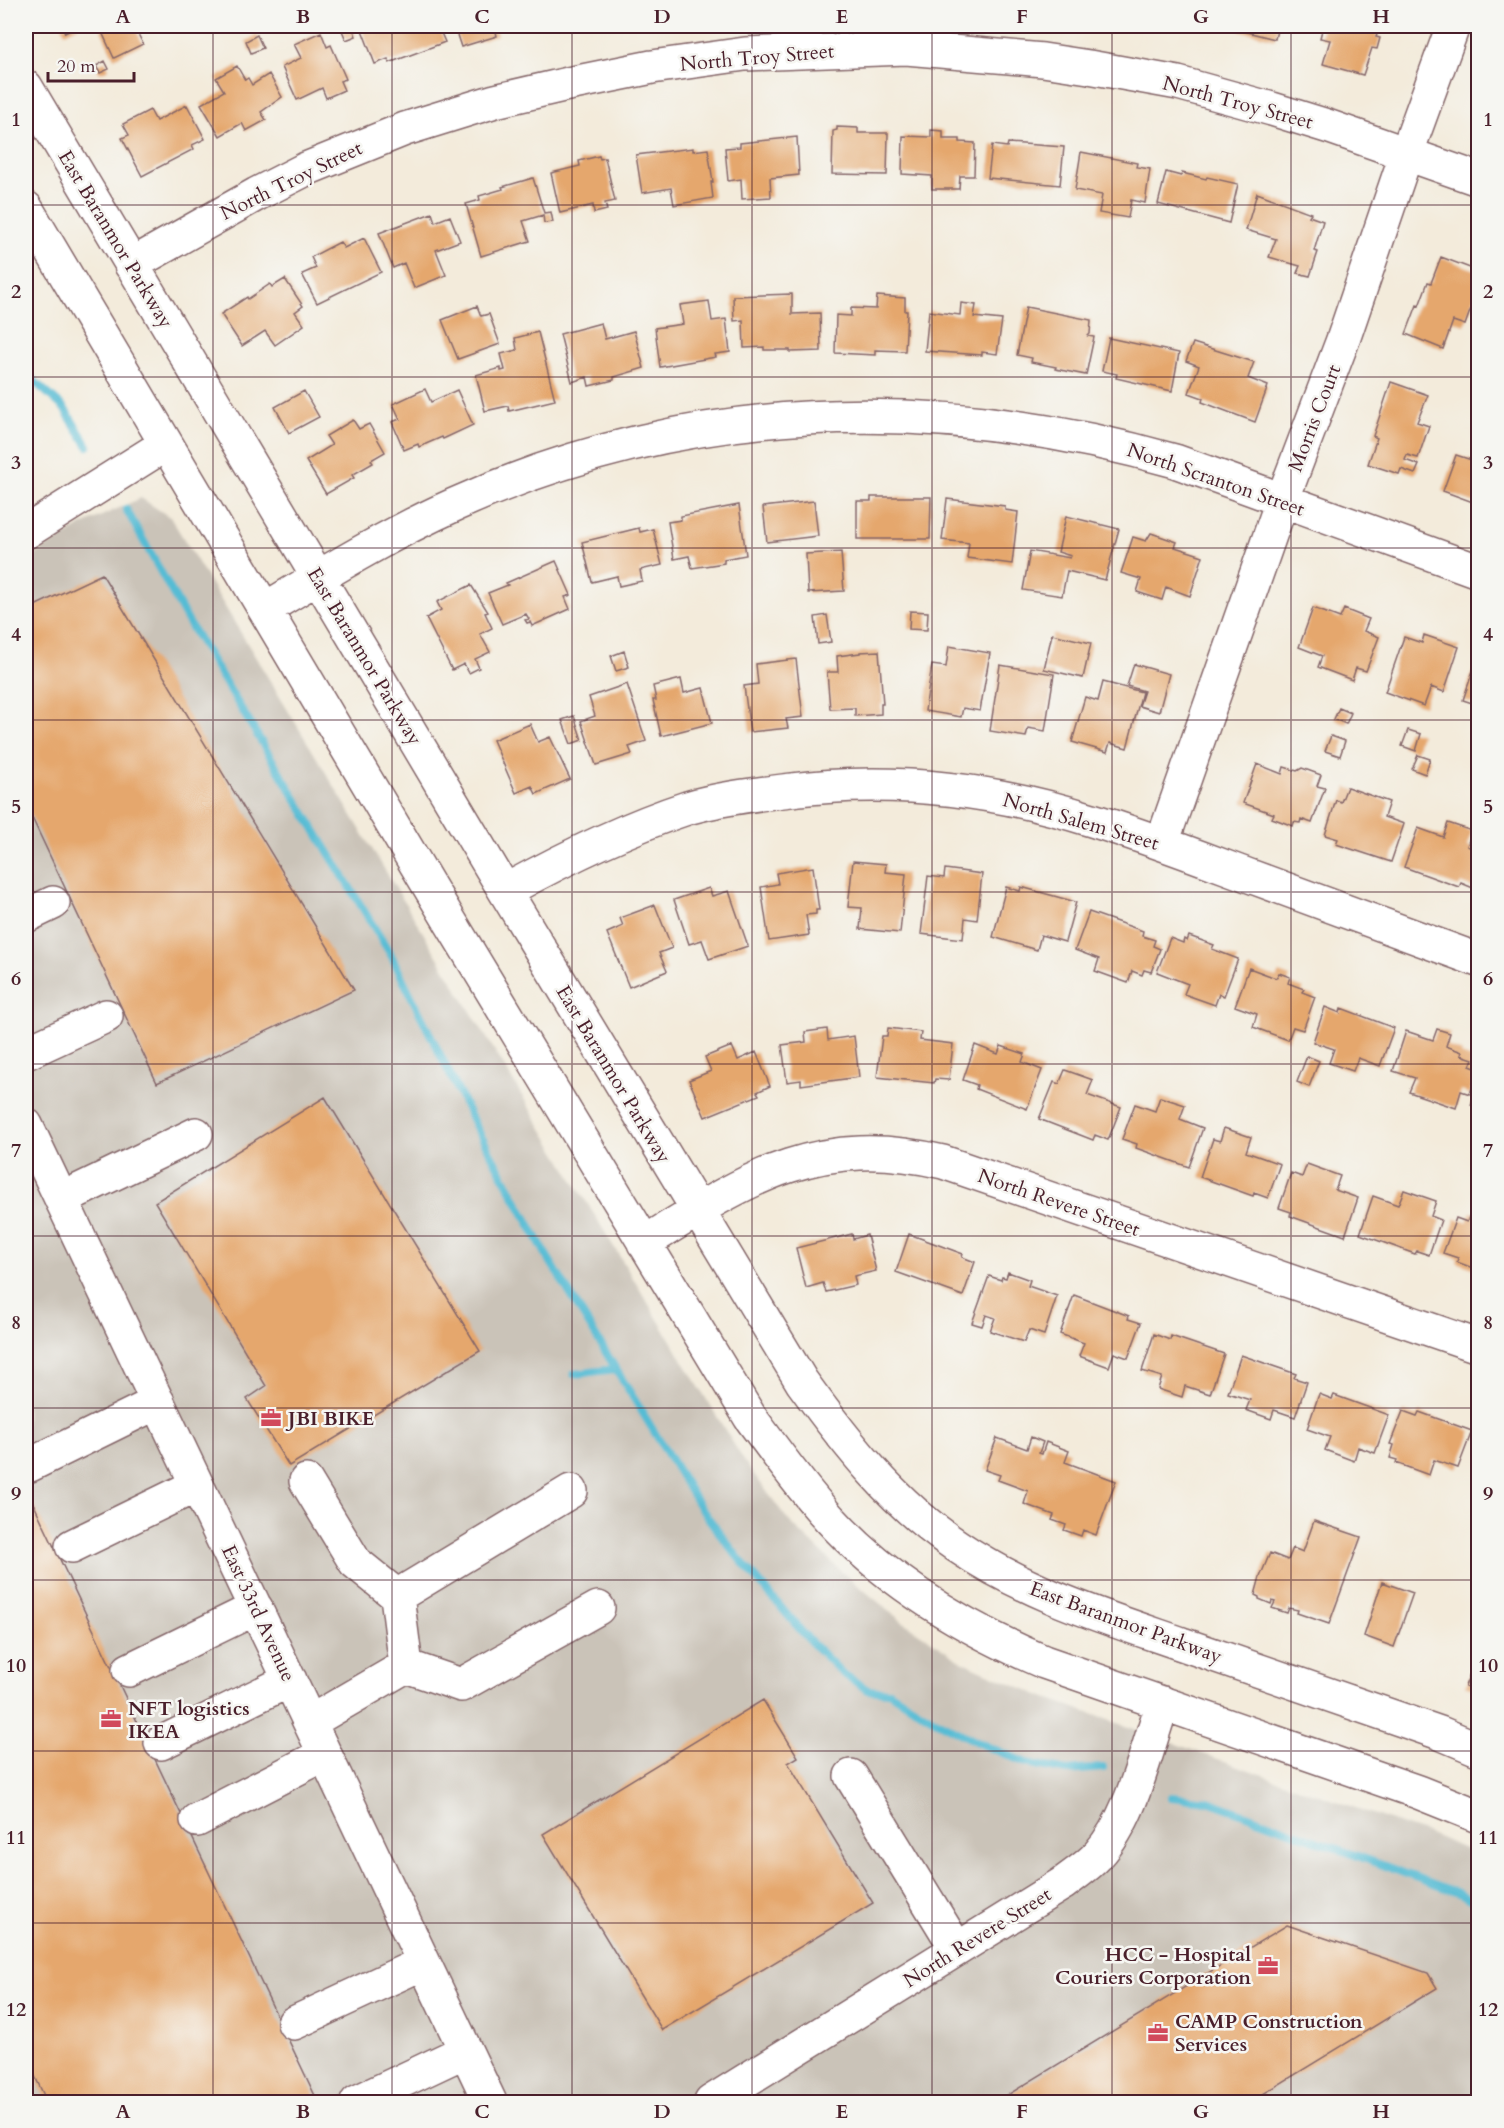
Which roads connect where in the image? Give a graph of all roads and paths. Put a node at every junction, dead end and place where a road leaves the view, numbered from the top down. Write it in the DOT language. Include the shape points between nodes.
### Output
graph roads {
  1 [pos="1453,26"];
  2 [pos="26,87"];
  3 [pos="1406,155"];
  4 [pos="1479,179"];
  5 [pos="26,208"];
  6 [pos="131,265"];
  7 [pos="166,444"];
  8 [pos="1282,501"];
  9 [pos="26,532"];
  10 [pos="1479,571"];
  11 [pos="318,577"];
  12 [pos="265,609"];
  13 [pos="1162,843"];
  14 [pos="505,891"];
  15 [pos="1479,960"];
  16 [pos="106,1016"];
  17 [pos="26,1053"];
  18 [pos="26,1125"];
  19 [pos="196,1134"];
  20 [pos="61,1199"];
  21 [pos="697,1210"];
  22 [pos="644,1242"];
  23 [pos="1479,1346"];
  24 [pos="158,1402"];
  25 [pos="30,1465"];
  26 [pos="306,1481"];
  27 [pos="197,1485"];
  28 [pos="571,1491"];
  29 [pos="72,1546"];
  30 [pos="397,1596"];
  31 [pos="256,1608"];
  32 [pos="598,1608"];
  33 [pos="406,1666"];
  34 [pos="129,1670"];
  35 [pos="290,1680"];
  36 [pos="1163,1703"];
  37 [pos="310,1722"];
  38 [pos="161,1743"];
  39 [pos="1479,1749"];
  40 [pos="325,1754"];
  41 [pos="851,1776"];
  42 [pos="1479,1816"];
  43 [pos="196,1820"];
  44 [pos="957,1949"];
  45 [pos="423,1963"];
  46 [pos="294,2023"];
  47 [pos="465,2051"];
  48 [pos="357,2103"];
  49 [pos="490,2103"];
  50 [pos="711,2103"];
  1 -- 3 [label="street, Morris Court"];
  2 -- 6 [label="street, East Baranmor Parkway"];
  3 -- 4 [label="street, North Troy Street"];
  3 -- 6 [label="street, North Troy Street" via="1272,109 1178,84 1089,67 906,48 746,54 568,84 495,101 405,129 266,189"];
  3 -- 8 [label="street, Morris Court" via="1344,337"];
  5 -- 7 [label="street"];
  6 -- 11 [label="street, East Baranmor Parkway"];
  7 -- 9 [label="street"];
  7 -- 12 [label="street"];
  8 -- 10 [label="street, North Scranton Street"];
  8 -- 11 [label="street, North Scranton Street" via="1175,461 1125,447 1010,425 851,416 783,418 665,435 546,469 455,505"];
  8 -- 13 [label="street, Morris Court"];
  11 -- 12 [label="street, North Scranton Street"];
  11 -- 14 [label="street, East Baranmor Parkway"];
  12 -- 22 [label="street"];
  13 -- 14 [label="street, North Salem Street" via="1053,809 950,789 899,784 813,787 735,797 688,808 638,825 558,861"];
  13 -- 15 [label="street, North Salem Street"];
  14 -- 21 [label="street, East Baranmor Parkway"];
  16 -- 17 [label="street"];
  18 -- 20 [label="street, East 33rd Avenue"];
  19 -- 20 [label="street"];
  20 -- 24 [label="street, East 33rd Avenue"];
  21 -- 22 [label="street, North Revere Street"];
  21 -- 23 [label="street, North Revere Street" via="748,1181 793,1163 822,1156 876,1152 916,1156"];
  21 -- 39 [label="street, East Baranmor Parkway" via="801,1382 840,1435 910,1510 956,1546 1062,1602"];
  22 -- 36 [label="street" via="750,1417 830,1519 870,1557 920,1597 1003,1644"];
  24 -- 25 [label="street"];
  24 -- 27 [label="street, East 33rd Avenue"];
  26 -- 30 [label="street" via="355,1562"];
  27 -- 29 [label="street"];
  27 -- 31 [label="street, East 33rd Avenue"];
  28 -- 30 [label="street"];
  30 -- 33 [label="street"];
  31 -- 34 [label="street"];
  31 -- 35 [label="street, East 33rd Avenue"];
  32 -- 33 [label="street" via="461,1685"];
  33 -- 37 [label="street"];
  35 -- 37 [label="street, East 33rd Avenue"];
  35 -- 38 [label="street"];
  36 -- 42 [label="street"];
  36 -- 44 [label="street, North Revere Street" via="1124,1813 1101,1852 1062,1884"];
  37 -- 40 [label="street, East 33rd Avenue"];
  40 -- 43 [label="street"];
  40 -- 45 [label="street, East 33rd Avenue"];
  41 -- 44 [label="street"];
  44 -- 50 [label="street, North Revere Street"];
  45 -- 46 [label="street"];
  45 -- 47 [label="street, East 33rd Avenue"];
  47 -- 48 [label="street"];
  47 -- 49 [label="street, East 33rd Avenue"];
}
